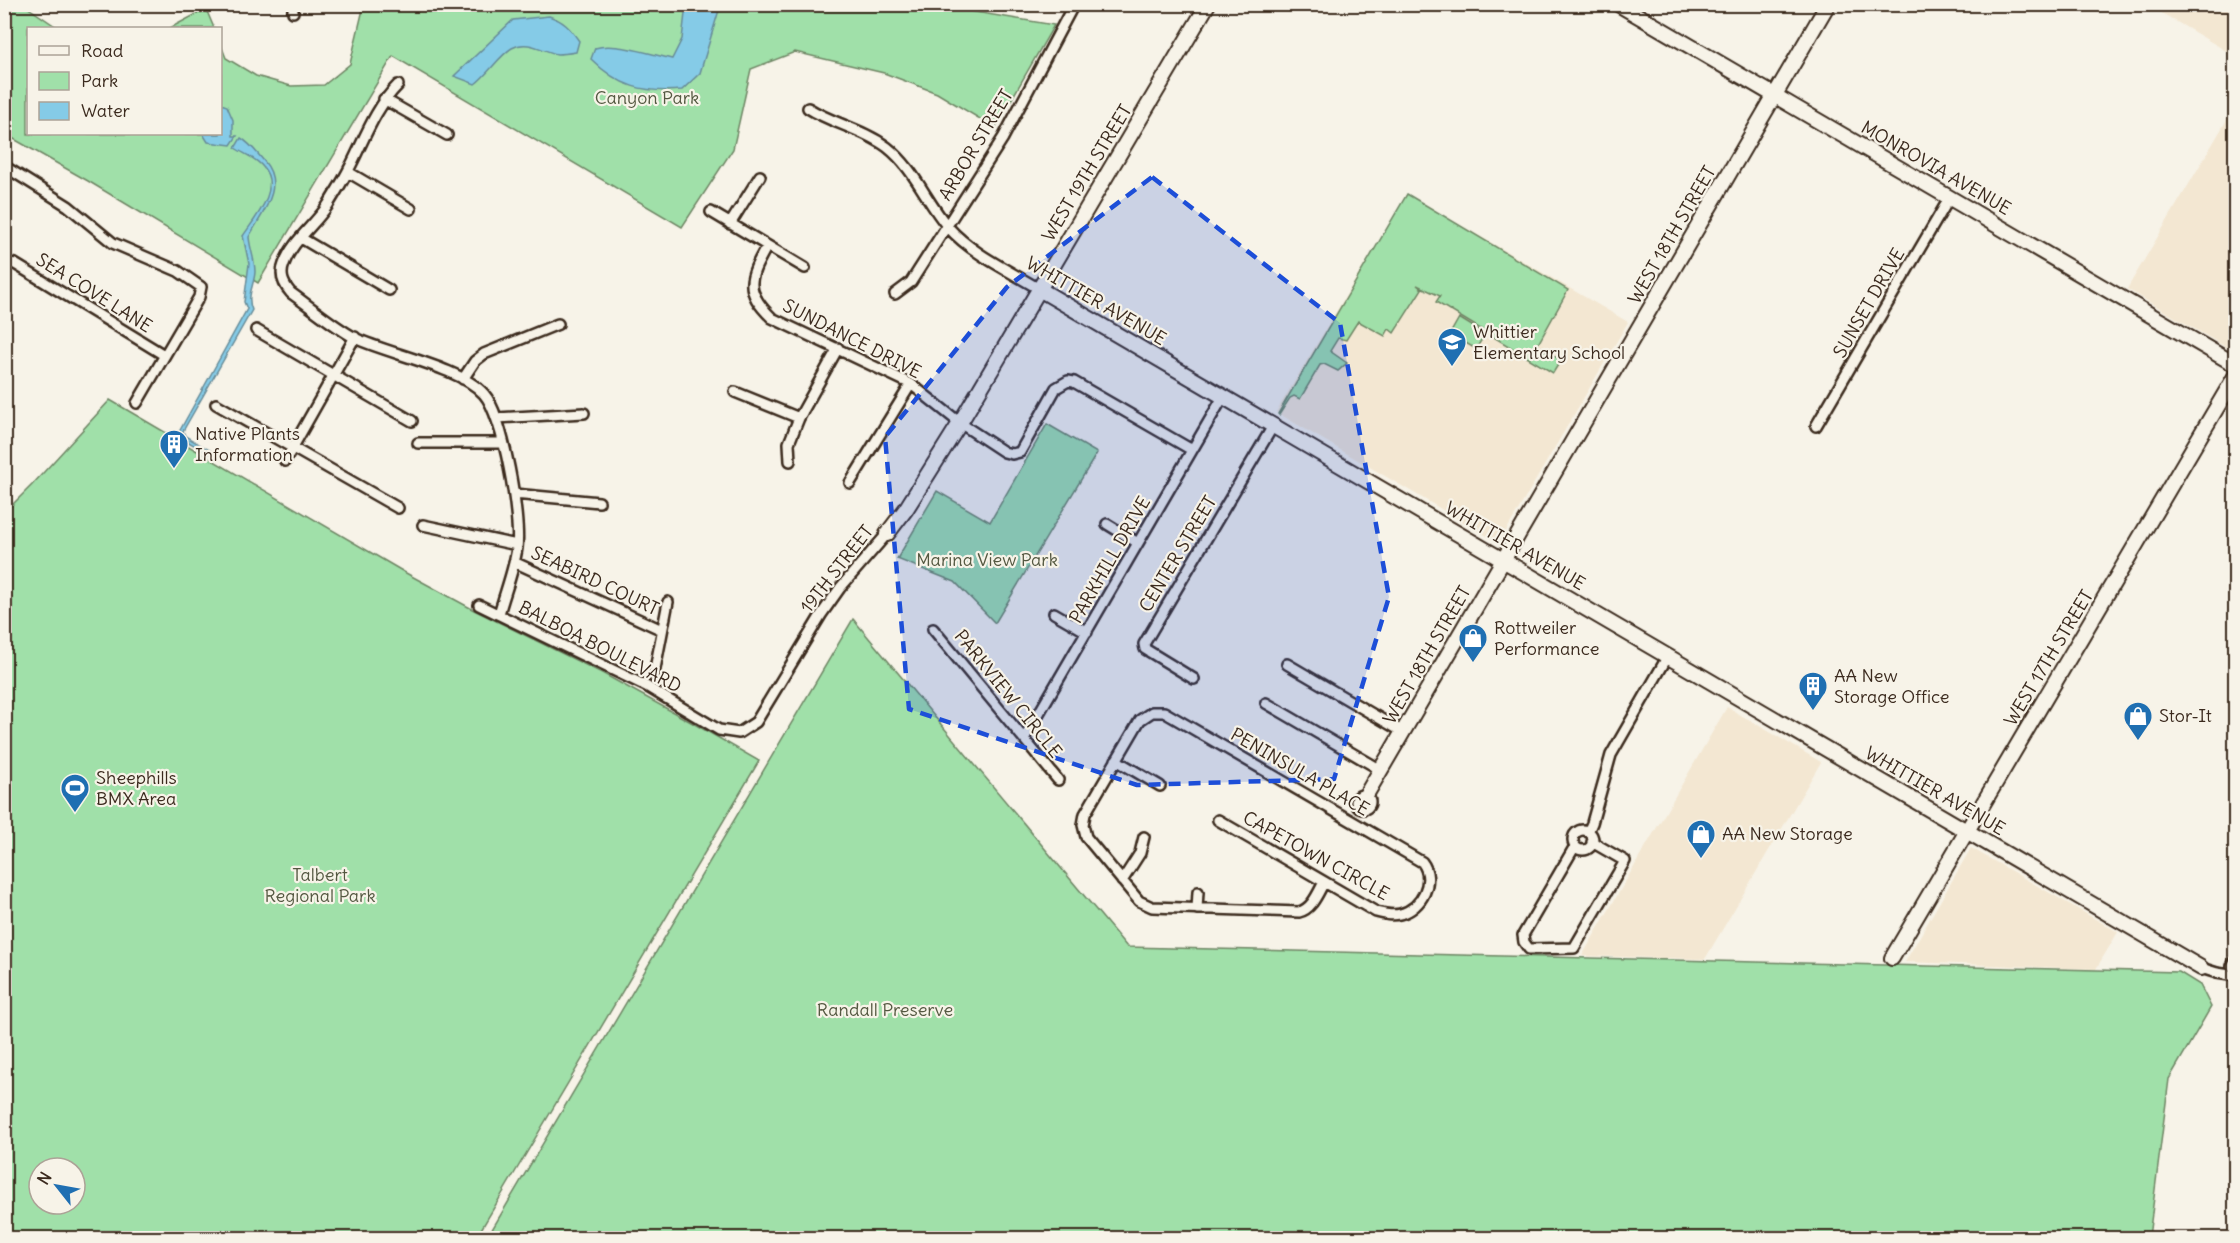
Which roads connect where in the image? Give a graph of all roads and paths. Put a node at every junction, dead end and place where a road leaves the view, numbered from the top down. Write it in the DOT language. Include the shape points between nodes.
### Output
graph roads {
  1 [pos="1074,4"];
  2 [pos="1208,4"];
  3 [pos="1618,4"];
  4 [pos="1828,4"];
  5 [pos="398,85"];
  6 [pos="1774,96"];
  7 [pos="384,99"];
  8 [pos="808,108"];
  9 [pos="447,135"];
  10 [pos="4,166"];
  11 [pos="348,172"];
  12 [pos="760,176"];
  13 [pos="1950,197"];
  14 [pos="411,209"];
  15 [pos="711,212"];
  16 [pos="730,224"];
  17 [pos="946,225"];
  18 [pos="301,238"];
  19 [pos="767,246"];
  20 [pos="4,262"];
  21 [pos="805,268"];
  22 [pos="1039,289"];
  23 [pos="389,290"];
  24 [pos="895,294"];
  25 [pos="558,324"];
  26 [pos="256,330"];
  27 [pos="354,337"];
  28 [pos="838,348"];
  29 [pos="164,355"];
  30 [pos="2235,365"];
  31 [pos="2235,375"];
  32 [pos="334,376"];
  33 [pos="464,379"];
  34 [pos="912,384"];
  35 [pos="735,392"];
  36 [pos="1223,397"];
  37 [pos="137,403"];
  38 [pos="216,404"];
  39 [pos="584,413"];
  40 [pos="799,417"];
  41 [pos="497,418"];
  42 [pos="412,421"];
  43 [pos="960,423"];
  44 [pos="1273,426"];
  45 [pos="1816,426"];
  46 [pos="418,443"];
  47 [pos="502,443"];
  48 [pos="293,448"];
  49 [pos="1192,450"];
  50 [pos="285,461"];
  51 [pos="790,461"];
  52 [pos="850,483"];
  53 [pos="514,494"];
  54 [pos="599,502"];
  55 [pos="398,508"];
  56 [pos="1107,524"];
  57 [pos="423,525"];
  58 [pos="887,534"];
  59 [pos="1138,543"];
  60 [pos="517,545"];
  61 [pos="1502,560"];
  62 [pos="514,562"];
  63 [pos="668,602"];
  64 [pos="479,605"];
  65 [pos="1054,613"];
  66 [pos="499,614"];
  67 [pos="933,629"];
  68 [pos="663,630"];
  69 [pos="1087,632"];
  70 [pos="1668,656"];
  71 [pos="1287,664"];
  72 [pos="654,674"];
  73 [pos="1194,679"];
  74 [pos="1266,704"];
  75 [pos="1403,732"];
  76 [pos="739,733"];
  77 [pos="1024,740"];
  78 [pos="1116,760"];
  79 [pos="1381,770"];
  80 [pos="1058,780"];
  81 [pos="1160,786"];
  82 [pos="1362,802"];
  83 [pos="1344,816"];
  84 [pos="1218,820"];
  85 [pos="1358,825"];
  86 [pos="1968,831"];
  87 [pos="1588,832"];
  88 [pos="1144,837"];
  89 [pos="1592,842"];
  90 [pos="1575,846"];
  91 [pos="1122,881"];
  92 [pos="1324,882"];
  93 [pos="1198,892"];
  94 [pos="1197,909"];
  95 [pos="1399,915"];
  96 [pos="1892,958"];
  97 [pos="2201,968"];
  98 [pos="2235,976"];
  1 -- 17 [label="street, ARBOR STREET" via="1003,138"];
  2 -- 22 [label="street, WEST 19TH STREET"];
  3 -- 6 [label="street, MONROVIA AVENUE"];
  4 -- 6 [label="street, WEST 18TH STREET"];
  5 -- 7 [label="street"];
  6 -- 13 [label="street, MONROVIA AVENUE"];
  6 -- 61 [label="street, WEST 18TH STREET"];
  7 -- 9 [label="street"];
  7 -- 11 [label="street"];
  8 -- 17 [label="street, WHITTIER AVENUE" via="886,146 909,170"];
  10 -- 29 [label="street" via="68,206 114,243 178,271 201,287 199,297"];
  11 -- 14 [label="street"];
  11 -- 18 [label="street"];
  12 -- 16 [label="street"];
  13 -- 30 [label="street, MONROVIA AVENUE"];
  13 -- 45 [label="street, SUNSET DRIVE"];
  15 -- 16 [label="street"];
  16 -- 19 [label="street"];
  17 -- 22 [label="street, WHITTIER AVENUE" via="975,251"];
  17 -- 24 [label="street, ARBOR STREET" via="911,282"];
  18 -- 23 [label="street"];
  18 -- 27 [label="street" via="283,265 284,285 291,294"];
  19 -- 21 [label="street"];
  19 -- 28 [label="street, SUNDANCE DRIVE" via="752,272 751,285 759,306 772,318"];
  20 -- 29 [label="street, SEA COVE LANE" via="15,264"];
  22 -- 36 [label="street, WHITTIER AVENUE"];
  22 -- 43 [label="street, WEST 19TH STREET"];
  25 -- 33 [label="street" via="484,354"];
  26 -- 32 [label="street"];
  27 -- 32 [label="street"];
  27 -- 33 [label="street"];
  28 -- 34 [label="street, SUNDANCE DRIVE"];
  28 -- 40 [label="street"];
  29 -- 37 [label="street"];
  31 -- 86 [label="street, WEST 17TH STREET"];
  32 -- 42 [label="street"];
  32 -- 48 [label="street"];
  33 -- 41 [label="street" via="483,393"];
  34 -- 43 [label="street, SUNDANCE DRIVE"];
  34 -- 52 [label="street"];
  35 -- 40 [label="street"];
  36 -- 44 [label="street, WHITTIER AVENUE"];
  36 -- 49 [label="street, PARKHILL DRIVE"];
  38 -- 48 [label="street"];
  39 -- 41 [label="street"];
  40 -- 51 [label="street" via="789,443"];
  41 -- 47 [label="street"];
  43 -- 49 [label="street, SUNDANCE DRIVE" via="1004,452 1020,452 1056,388 1068,381"];
  43 -- 58 [label="street, 19TH STREET"];
  44 -- 61 [label="street, WHITTIER AVENUE"];
  44 -- 73 [label="street, CENTER STREET" via="1144,644 1145,649"];
  46 -- 47 [label="street"];
  47 -- 53 [label="street"];
  48 -- 50 [label="street"];
  48 -- 55 [label="street"];
  49 -- 59 [label="street, PARKHILL DRIVE"];
  53 -- 54 [label="street"];
  53 -- 60 [label="street"];
  56 -- 59 [label="street"];
  57 -- 60 [label="street"];
  58 -- 76 [label="street, 19TH STREET" via="821,615 760,718"];
  59 -- 69 [label="street, PARKHILL DRIVE"];
  60 -- 62 [label="street"];
  61 -- 70 [label="street, WHITTIER AVENUE"];
  61 -- 75 [label="street, WEST 18TH STREET"];
  62 -- 66 [label="street"];
  62 -- 68 [label="street, SEABIRD COURT"];
  63 -- 68 [label="street, SEABIRD COURT"];
  64 -- 66 [label="street, BALBOA BOULEVARD"];
  65 -- 69 [label="street"];
  66 -- 76 [label="street, BALBOA BOULEVARD" via="646,686 719,730"];
  67 -- 77 [label="street, PARKVIEW CIRCLE"];
  68 -- 72 [label="street, SEABIRD COURT"];
  69 -- 77 [label="street, PARKHILL DRIVE"];
  70 -- 86 [label="street, WHITTIER AVENUE"];
  70 -- 87 [label="street" via="1611,755"];
  71 -- 75 [label="street"];
  74 -- 79 [label="street"];
  75 -- 79 [label="street, WEST 18TH STREET"];
  77 -- 80 [label="street, PARKVIEW CIRCLE"];
  78 -- 81 [label="street"];
  78 -- 83 [label="street, PENINSULA PLACE" via="1140,720 1152,712 1164,712"];
  78 -- 91 [label="street" via="1085,814 1083,825 1086,837"];
  79 -- 82 [label="street, WEST 18TH STREET"];
  82 -- 83 [label="street, WEST 18TH STREET"];
  82 -- 85 [label="street, WEST 18TH STREET" via="1364,816"];
  83 -- 85 [label="street, PENINSULA PLACE"];
  84 -- 92 [label="street, CAPETOWN CIRCLE"];
  85 -- 95 [label="street, PENINSULA PLACE" via="1422,862 1427,869 1428,884 1423,894 1416,905"];
  86 -- 96 [label="street, WEST 17TH STREET"];
  86 -- 97 [label="street, WHITTIER AVENUE"];
  87 -- 89 [label="street"];
  87 -- 90 [label="street" via="1582,830 1574,835"];
  88 -- 91 [label="street" via="1140,853"];
  89 -- 90 [label="street" via="1586,849"];
  89 -- 90 [label="street" via="1625,861 1574,948 1529,949 1523,935"];
  91 -- 94 [label="street" via="1145,905"];
  92 -- 94 [label="street" via="1306,911"];
  92 -- 95 [label="street, CAPETOWN CIRCLE" via="1376,912"];
  93 -- 94 [label="street"];
  97 -- 98 [label="street, WHITTIER AVENUE"];
}
